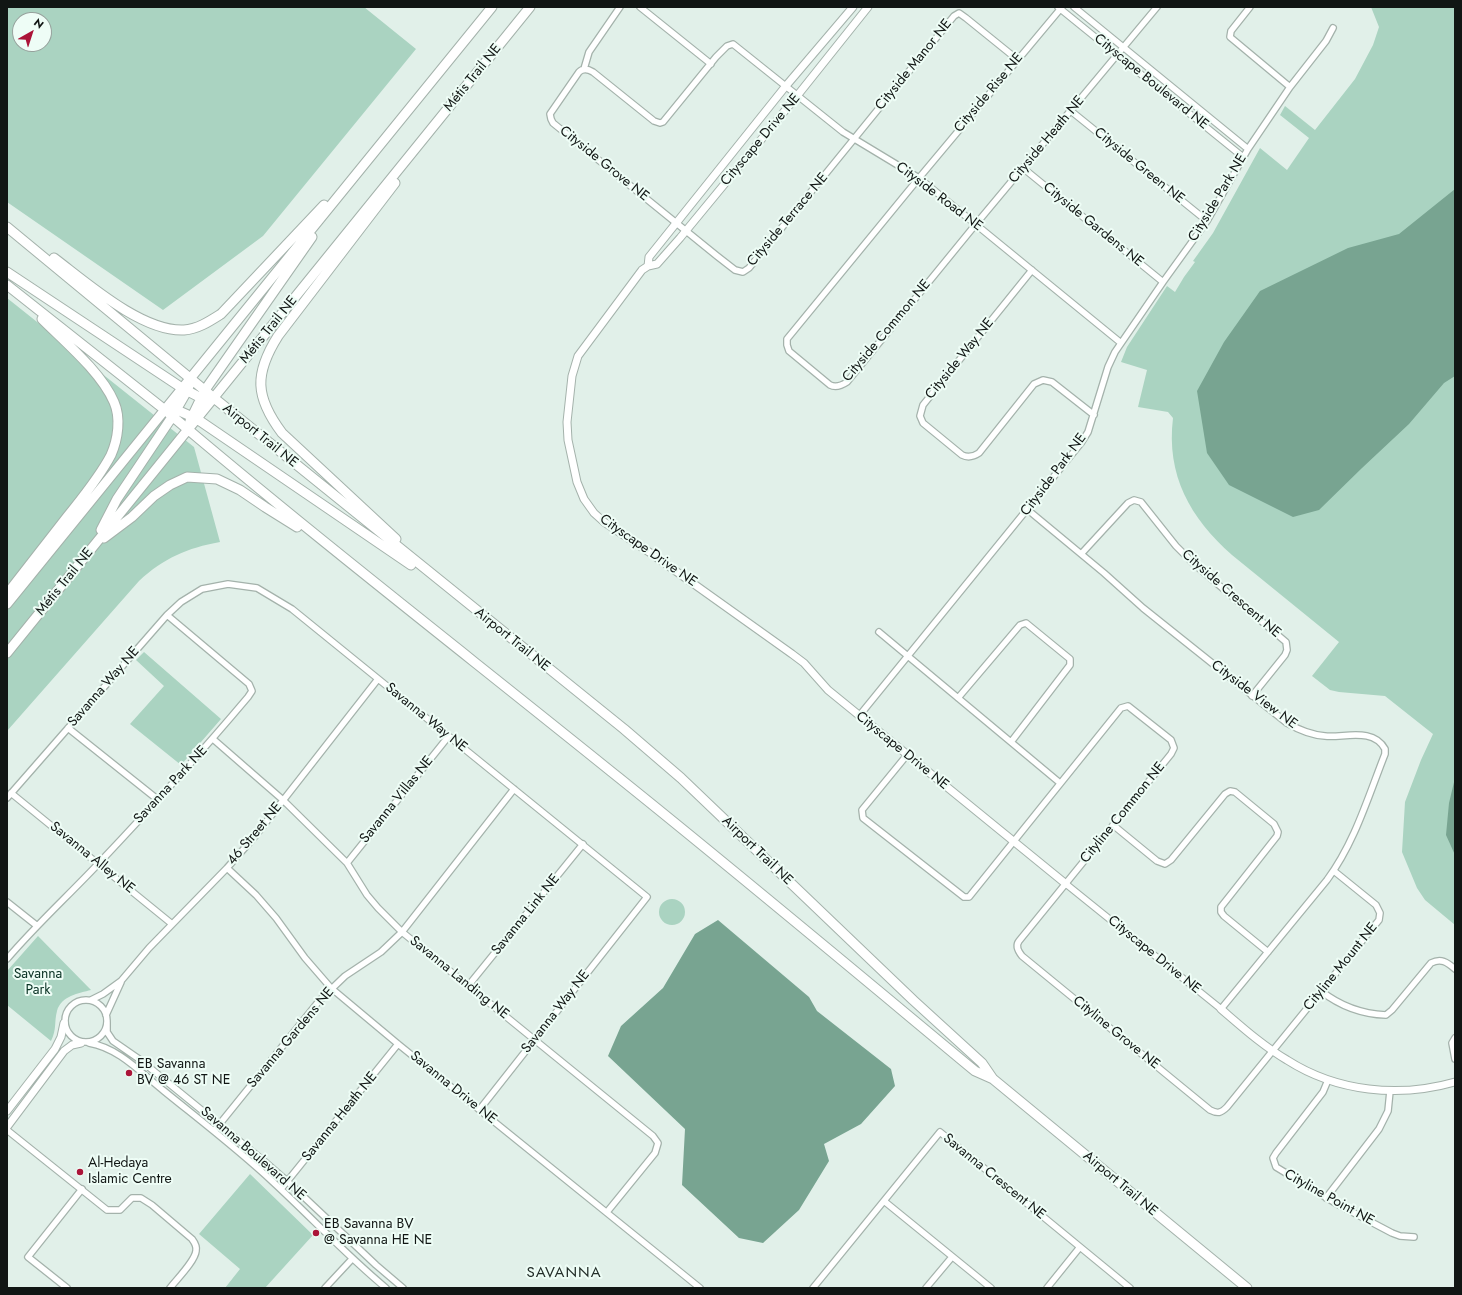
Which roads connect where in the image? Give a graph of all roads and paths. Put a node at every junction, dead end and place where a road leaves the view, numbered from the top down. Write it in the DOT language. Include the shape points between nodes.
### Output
graph roads {
  1 [pos="492,7"];
  2 [pos="530,7"];
  3 [pos="620,7"];
  4 [pos="640,7"];
  5 [pos="853,7"];
  6 [pos="868,7"];
  7 [pos="1074,7"];
  8 [pos="1157,7"];
  9 [pos="1250,7"];
  10 [pos="1060,8"];
  11 [pos="1332,28"];
  12 [pos="1124,48"];
  13 [pos="1118,55"];
  14 [pos="1018,60"];
  15 [pos="711,64"];
  16 [pos="584,69"];
  17 [pos="785,87"];
  18 [pos="1290,87"];
  19 [pos="463,90"];
  20 [pos="797,96"];
  21 [pos="1071,111"];
  22 [pos="854,139"];
  23 [pos="378,147"];
  24 [pos="1248,149"];
  25 [pos="1243,157"];
  26 [pos="1023,168"];
  27 [pos="919,178"];
  28 [pos="339,196"];
  29 [pos="1207,222"];
  30 [pos="7,223"];
  31 [pos="676,224"];
  32 [pos="976,224"];
  33 [pos="7,227"];
  34 [pos="685,231"];
  35 [pos="648,266"];
  36 [pos="1032,270"];
  37 [pos="7,272"];
  38 [pos="1163,282"];
  39 [pos="7,285"];
  40 [pos="15,291"];
  41 [pos="1121,343"];
  42 [pos="191,378"];
  43 [pos="185,390"];
  44 [pos="203,394"];
  45 [pos="214,398"];
  46 [pos="165,410"];
  47 [pos="174,413"];
  48 [pos="1094,415"];
  49 [pos="194,417"];
  50 [pos="187,431"];
  51 [pos="1028,510"];
  52 [pos="324,543"];
  53 [pos="92,548"];
  54 [pos="1082,553"];
  55 [pos="7,594"];
  56 [pos="465,602"];
  57 [pos="7,604"];
  58 [pos="167,615"];
  59 [pos="879,632"];
  60 [pos="7,653"];
  61 [pos="908,656"];
  62 [pos="378,679"];
  63 [pos="1252,696"];
  64 [pos="958,698"];
  65 [pos="859,716"];
  66 [pos="68,728"];
  67 [pos="448,737"];
  68 [pos="213,739"];
  69 [pos="1011,742"];
  70 [pos="908,755"];
  71 [pos="1060,783"];
  72 [pos="514,789"];
  73 [pos="11,793"];
  74 [pos="7,798"];
  75 [pos="157,800"];
  76 [pos="283,800"];
  77 [pos="1113,825"];
  78 [pos="1014,841"];
  79 [pos="583,844"];
  80 [pos="346,863"];
  81 [pos="99,864"];
  82 [pos="227,868"];
  83 [pos="1334,871"];
  84 [pos="1066,884"];
  85 [pos="7,902"];
  86 [pos="172,924"];
  87 [pos="36,925"];
  88 [pos="402,932"];
  89 [pos="1268,952"];
  90 [pos="7,959"];
  91 [pos="1455,969"];
  92 [pos="121,981"];
  93 [pos="468,986"];
  94 [pos="331,988"];
  95 [pos="1321,991"];
  96 [pos="91,1000"];
  97 [pos="1221,1009"];
  98 [pos="106,1015"];
  99 [pos="107,1022"];
  100 [pos="64,1023"];
  101 [pos="1455,1038"];
  102 [pos="534,1039"];
  103 [pos="85,1043"];
  104 [pos="398,1044"];
  105 [pos="1273,1051"];
  106 [pos="1455,1059"];
  107 [pos="993,1079"];
  108 [pos="1328,1080"];
  109 [pos="1455,1082"];
  110 [pos="1390,1091"];
  111 [pos="480,1109"];
  112 [pos="7,1111"];
  113 [pos="219,1124"];
  114 [pos="7,1129"];
  115 [pos="214,1131"];
  116 [pos="287,1182"];
  117 [pos="82,1189"];
  118 [pos="281,1189"];
  119 [pos="1326,1198"];
  120 [pos="884,1201"];
  121 [pos="607,1212"];
  122 [pos="1414,1237"];
  123 [pos="1080,1247"];
  124 [pos="952,1257"];
  125 [pos="352,1259"];
  126 [pos="67,1288"];
  127 [pos="170,1288"];
  128 [pos="325,1288"];
  129 [pos="386,1288"];
  130 [pos="403,1288"];
  131 [pos="700,1288"];
  132 [pos="813,1288"];
  133 [pos="926,1288"];
  134 [pos="991,1288"];
  135 [pos="1048,1288"];
  136 [pos="1130,1288"];
  137 [pos="1247,1288"];
  1 -- 23 [label="main road"];
  2 -- 19 [label="main road, Métis Trail NE"];
  3 -- 16 [label="street" via="589,52"];
  4 -- 15 [label="street"];
  5 -- 17 [label="street, Cityscape Drive NE"];
  6 -- 20 [label="street, Cityscape Drive NE"];
  7 -- 12 [label="street, Cityscape Boulevard NE"];
  8 -- 12 [label="street, Cityside Heath NE"];
  9 -- 18 [label="street" via="1231,31 1230,37"];
  10 -- 13 [label="street, Cityscape Boulevard NE"];
  10 -- 14 [label="street, Cityside Rise NE"];
  11 -- 18 [label="street, Cityside Park NE" via="1326,41"];
  12 -- 13 [label="street, Cityside Heath NE"];
  12 -- 24 [label="street, Cityscape Boulevard NE"];
  13 -- 21 [label="street, Cityside Heath NE"];
  13 -- 25 [label="street, Cityscape Boulevard NE"];
  14 -- 22 [label="street, Cityside Manor NE" via="959,13"];
  14 -- 27 [label="street, Cityside Rise NE"];
  15 -- 16 [label="street" via="666,120 660,123 654,121 593,72"];
  15 -- 17 [label="street, Cityside Road NE" via="724,48 733,44"];
  16 -- 31 [label="street, Cityside Grove NE" via="579,72 550,114 551,119"];
  17 -- 20 [label="street, Cityside Road NE"];
  17 -- 31 [label="street, Cityscape Drive NE"];
  18 -- 24 [label="street, Cityside Park NE"];
  19 -- 45 [label="main road, Métis Trail NE"];
  19 -- 56 [label="main road" via="278,336 263,365 260,382 263,400 270,417 282,433"];
  20 -- 22 [label="street, Cityside Road NE"];
  20 -- 34 [label="street, Cityscape Drive NE"];
  21 -- 26 [label="street, Cityside Heath NE"];
  21 -- 29 [label="street, Cityside Green NE"];
  22 -- 27 [label="street, Cityside Road NE"];
  22 -- 34 [label="street, Cityside Terrace NE" via="749,268 743,272 735,270"];
  23 -- 28 [label="main road"];
  23 -- 30 [label="main road" via="239,297 221,314 186,330 162,328 134,315"];
  24 -- 25 [label="street, Cityside Park NE"];
  25 -- 29 [label="street, Cityside Park NE"];
  26 -- 32 [label="street, Cityside Heath NE"];
  26 -- 38 [label="street, Cityside Gardens NE"];
  27 -- 32 [label="street, Cityside Road NE"];
  27 -- 32 [label="street, Cityside Common NE" via="787,339 789,351 830,385 834,387 847,382"];
  28 -- 42 [label="main road"];
  28 -- 44 [label="main road"];
  29 -- 38 [label="street, Cityside Park NE"];
  31 -- 34 [label="street, Cityside Terrace NE"];
  31 -- 35 [label="street, Cityscape Drive NE" via="650,257"];
  32 -- 36 [label="street, Cityside Road NE"];
  33 -- 42 [label="main road, Airport Trail NE"];
  34 -- 35 [label="street, Cityscape Drive NE" via="657,264"];
  35 -- 65 [label="street, Cityscape Drive NE" via="642,270 578,356 572,376 567,422 568,440 577,482 584,499 604,522 804,663 828,690"];
  36 -- 41 [label="street, Cityside Road NE"];
  36 -- 48 [label="street, Cityside Way NE" via="923,406 920,416 923,423 966,457 971,457 979,453 1034,384 1043,380 1052,382"];
  37 -- 43 [label="main road"];
  38 -- 41 [label="street, Cityside Park NE"];
  39 -- 40 [label="main road, Airport Trail NE"];
  40 -- 46 [label="main road, Airport Trail NE"];
  40 -- 55 [label="main road" via="85,363 107,390 118,416 118,429 111,455 90,488"];
  41 -- 48 [label="street, Cityside Park NE" via="1108,367"];
  42 -- 43 [label="main road"];
  42 -- 44 [label="main road, Airport Trail NE"];
  43 -- 44 [label="main road"];
  43 -- 46 [label="main road"];
  43 -- 47 [label="main road"];
  44 -- 45 [label="main road, Airport Trail NE"];
  44 -- 49 [label="main road"];
  45 -- 49 [label="main road, Métis Trail NE"];
  45 -- 56 [label="main road, Airport Trail NE"];
  46 -- 47 [label="main road, Airport Trail NE"];
  46 -- 57 [label="main road"];
  47 -- 49 [label="main road"];
  47 -- 50 [label="main road, Airport Trail NE"];
  47 -- 53 [label="main road" via="117,499"];
  48 -- 51 [label="street, Cityside Park NE" via="1081,443"];
  49 -- 50 [label="main road, Métis Trail NE"];
  49 -- 56 [label="main road"];
  50 -- 52 [label="main road, Airport Trail NE"];
  50 -- 53 [label="main road, Métis Trail NE"];
  51 -- 54 [label="street, Cityside View NE"];
  51 -- 61 [label="street, Cityside Park NE"];
  52 -- 53 [label="main road" via="240,490 217,479 187,477 170,484"];
  52 -- 107 [label="main road, Airport Trail NE" via="620,778 975,1071"];
  53 -- 60 [label="main road, Métis Trail NE"];
  54 -- 63 [label="street, Cityside View NE" via="1135,601"];
  54 -- 63 [label="street, Cityside Crescent NE" via="1128,503 1134,500 1141,502 1194,564 1286,642 1285,655"];
  56 -- 107 [label="main road, Airport Trail NE" via="681,778 982,1063"];
  58 -- 62 [label="street, Savanna Way NE" via="181,602 202,589 228,584 257,588 292,609"];
  58 -- 66 [label="street, Savanna Way NE"];
  58 -- 68 [label="street, Savanna Park NE" via="249,684 252,691"];
  59 -- 61 [label="street"];
  61 -- 64 [label="street"];
  61 -- 65 [label="street, Cityside Park NE"];
  62 -- 67 [label="street, Savanna Way NE"];
  62 -- 76 [label="street, 46 Street NE"];
  63 -- 83 [label="street, Cityside View NE" via="1296,729 1326,736 1358,734 1372,737 1380,741 1385,749 1354,834"];
  64 -- 69 [label="street"];
  64 -- 69 [label="street" via="1020,625 1026,623 1070,660 1070,665"];
  65 -- 70 [label="street, Cityscape Drive NE"];
  66 -- 73 [label="street, Savanna Way NE"];
  66 -- 75 [label="street"];
  67 -- 72 [label="street, Savanna Way NE"];
  67 -- 80 [label="street, Savanna Villas NE"];
  68 -- 75 [label="street, Savanna Park NE"];
  68 -- 76 [label="street, Savanna Landing NE"];
  69 -- 71 [label="street"];
  70 -- 78 [label="street, Cityscape Drive NE"];
  70 -- 78 [label="street" via="862,810 863,818 964,897 969,897"];
  71 -- 77 [label="street, Cityline Common NE" via="1121,708 1128,706 1171,740 1174,750"];
  71 -- 78 [label="street"];
  72 -- 79 [label="street, Savanna Way NE"];
  72 -- 88 [label="street, Savanna Gardens NE"];
  73 -- 74 [label="street, Savanna Way NE"];
  73 -- 81 [label="street, Savanna Alley NE"];
  75 -- 81 [label="street, Savanna Park NE"];
  76 -- 80 [label="street, Savanna Landing NE"];
  76 -- 82 [label="street, 46 Street NE"];
  77 -- 84 [label="street, Cityline Common NE"];
  77 -- 89 [label="street" via="1157,861 1165,864 1171,860 1224,794 1228,791 1235,792 1274,824 1278,832 1220,907 1221,912"];
  78 -- 84 [label="street, Cityscape Drive NE"];
  79 -- 93 [label="street, Savanna Link NE"];
  79 -- 102 [label="street, Savanna Way NE" via="647,897"];
  80 -- 88 [label="street, Savanna Landing NE" via="367,895"];
  81 -- 86 [label="street, Savanna Alley NE"];
  81 -- 87 [label="street, Savanna Park NE"];
  82 -- 86 [label="street, 46 Street NE"];
  82 -- 94 [label="street, Savanna Drive NE" via="256,895"];
  83 -- 89 [label="street, Cityside View NE"];
  83 -- 95 [label="street, Cityline Mount NE" via="1376,905 1380,916"];
  84 -- 97 [label="street, Cityscape Drive NE"];
  84 -- 105 [label="street, Cityline Grove NE" via="1019,940 1019,952 1210,1110 1218,1113 1225,1108"];
  85 -- 87 [label="street"];
  86 -- 92 [label="street, 46 Street NE"];
  87 -- 90 [label="street, Savanna Park NE"];
  88 -- 93 [label="street, Savanna Landing NE"];
  88 -- 94 [label="street, Savanna Gardens NE" via="381,952"];
  89 -- 97 [label="street, Cityside View NE"];
  91 -- 95 [label="street" via="1442,960 1430,963 1386,1015 1345,1006"];
  92 -- 96 [label="street, 46 Street NE"];
  92 -- 98 [label="street, 46 Street NE"];
  93 -- 102 [label="street, Savanna Landing NE"];
  94 -- 104 [label="street, Savanna Drive NE"];
  94 -- 113 [label="street, Savanna Gardens NE"];
  95 -- 105 [label="street, Cityline Mount NE"];
  96 -- 98 [label="street" via="103,1008"];
  96 -- 100 [label="street" via="74,1003 64,1016"];
  97 -- 105 [label="street, Cityscape Drive NE"];
  98 -- 99 [label="street"];
  99 -- 103 [label="street" via="102,1036"];
  99 -- 113 [label="street, Savanna Boulevard NE" via="107,1032 113,1041"];
  100 -- 103 [label="street" via="69,1036"];
  100 -- 112 [label="street" via="55,1050"];
  101 -- 106 [label="street" via="1452,1043"];
  102 -- 111 [label="street, Savanna Way NE"];
  102 -- 121 [label="street, Savanna Landing NE" via="653,1136 658,1144 655,1153"];
  103 -- 114 [label="street" via="72,1045 64,1050"];
  103 -- 115 [label="street, Savanna Boulevard NE" via="103,1046 121,1056"];
  104 -- 111 [label="street, Savanna Drive NE"];
  104 -- 116 [label="street, Savanna Heath NE"];
  105 -- 108 [label="street, Cityscape Drive NE"];
  107 -- 137 [label="main road, Airport Trail NE"];
  108 -- 110 [label="street, Cityscape Drive NE"];
  108 -- 119 [label="street, Cityline Point NE" via="1323,1092 1273,1158 1279,1171"];
  109 -- 110 [label="street, Cityscape Drive NE" via="1430,1088"];
  110 -- 119 [label="street" via="1388,1111 1379,1129"];
  111 -- 121 [label="street, Savanna Drive NE"];
  113 -- 115 [label="street, Savanna Gardens NE"];
  113 -- 116 [label="street, Savanna Boulevard NE"];
  114 -- 117 [label="street"];
  115 -- 118 [label="street, Savanna Boulevard NE"];
  116 -- 118 [label="street, Savanna Heath NE"];
  116 -- 130 [label="street, Savanna Boulevard NE"];
  117 -- 126 [label="street" via="28,1257"];
  117 -- 127 [label="street" via="108,1210 120,1210 132,1198 141,1198 192,1239 196,1253"];
  118 -- 125 [label="street, Savanna Boulevard NE"];
  119 -- 122 [label="street, Cityline Point NE" via="1392,1233"];
  120 -- 123 [label="street, Savanna Crescent NE" via="940,1132"];
  120 -- 124 [label="street"];
  120 -- 132 [label="street, Savanna Crescent NE"];
  121 -- 131 [label="street, Savanna Drive NE"];
  123 -- 135 [label="street"];
  123 -- 136 [label="street, Savanna Crescent NE"];
  124 -- 133 [label="street"];
  124 -- 134 [label="street"];
  125 -- 128 [label="street"];
  125 -- 129 [label="street, Savanna Boulevard NE"];
}
